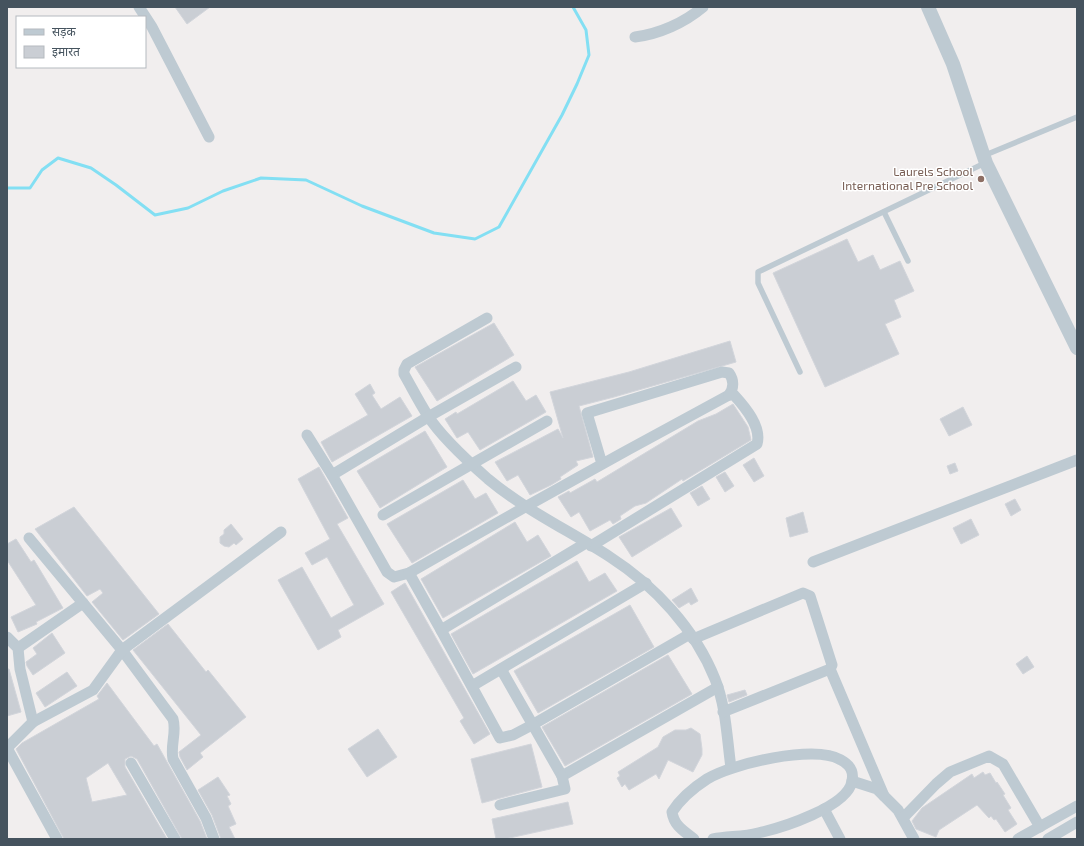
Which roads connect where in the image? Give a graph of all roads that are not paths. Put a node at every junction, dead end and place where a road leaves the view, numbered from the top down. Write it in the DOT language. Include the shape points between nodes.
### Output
graph roads {
  1 [pos="139,7"];
  2 [pos="703,7"];
  3 [pos="928,7"];
  4 [pos="145,16"];
  5 [pos="146,18"];
  6 [pos="635,37"];
  7 [pos="1077,117"];
  8 [pos="209,137"];
  9 [pos="984,159"];
  10 [pos="884,212"];
  11 [pos="908,261"];
  12 [pos="487,318"];
  13 [pos="1077,348"];
  14 [pos="516,367"];
  15 [pos="800,372"];
  16 [pos="729,394"];
  17 [pos="428,417"];
  18 [pos="547,421"];
  19 [pos="308,434"];
  20 [pos="1077,460"];
  21 [pos="473,464"];
  22 [pos="602,464"];
  23 [pos="332,475"];
  24 [pos="526,505"];
  25 [pos="383,515"];
  26 [pos="281,532"];
  27 [pos="28,538"];
  28 [pos="589,545"];
  29 [pos="813,562"];
  30 [pos="409,573"];
  31 [pos="646,583"];
  32 [pos="83,603"];
  33 [pos="441,630"];
  34 [pos="691,636"];
  35 [pos="7,637"];
  36 [pos="18,648"];
  37 [pos="122,650"];
  38 [pos="501,669"];
  39 [pos="830,669"];
  40 [pos="472,686"];
  41 [pos="718,686"];
  42 [pos="723,712"];
  43 [pos="33,722"];
  44 [pos="532,725"];
  45 [pos="7,748"];
  46 [pos="131,763"];
  47 [pos="731,768"];
  48 [pos="562,776"];
  49 [pos="852,781"];
  50 [pos="884,796"];
  51 [pos="500,805"];
  52 [pos="1077,806"];
  53 [pos="824,808"];
  54 [pos="903,818"];
  55 [pos="1077,822"];
  56 [pos="1043,824"];
  57 [pos="768,835"];
  58 [pos="171,837"];
  59 [pos="1052,837"];
  60 [pos="57,839"];
  61 [pos="214,839"];
  62 [pos="694,839"];
  63 [pos="713,839"];
  64 [pos="840,839"];
  65 [pos="914,839"];
  66 [pos="1018,839"];
  1 -- 4 [label="street"];
  2 -- 6 [label="street" via="673,26 650,35"];
  3 -- 9 [label="street" via="953,64"];
  5 -- 8 [label="street"];
  7 -- 9 [label="lane"];
  9 -- 10 [label="lane"];
  9 -- 13 [label="street"];
  10 -- 11 [label="lane"];
  10 -- 15 [label="lane" via="758,272 758,283"];
  12 -- 17 [label="street" via="405,366 404,374"];
  14 -- 17 [label="street"];
  16 -- 22 [label="street"];
  16 -- 22 [label="street" via="732,390 732,378 729,373 722,372 587,413"];
  16 -- 28 [label="street" via="734,395 755,425 759,437 757,444"];
  17 -- 21 [label="street"];
  17 -- 23 [label="street"];
  18 -- 21 [label="street"];
  19 -- 23 [label="street"];
  20 -- 29 [label="street"];
  21 -- 24 [label="street" via="489,479"];
  21 -- 25 [label="street"];
  22 -- 24 [label="street"];
  23 -- 30 [label="street" via="387,572 394,577"];
  24 -- 28 [label="street"];
  24 -- 30 [label="street"];
  26 -- 37 [label="street"];
  27 -- 32 [label="street"];
  28 -- 31 [label="street"];
  28 -- 33 [label="street"];
  30 -- 33 [label="street"];
  31 -- 34 [label="street"];
  31 -- 38 [label="street"];
  32 -- 36 [label="street"];
  32 -- 37 [label="street"];
  33 -- 40 [label="street"];
  34 -- 39 [label="street" via="806,593 810,596 832,665"];
  34 -- 41 [label="street"];
  34 -- 44 [label="street"];
  35 -- 36 [label="street"];
  36 -- 43 [label="street" via="20,669"];
  37 -- 43 [label="street" via="93,690"];
  37 -- 61 [label="street" via="173,719 173,759 206,818"];
  38 -- 40 [label="street"];
  38 -- 44 [label="street"];
  39 -- 42 [label="street"];
  39 -- 50 [label="street"];
  40 -- 44 [label="street" via="500,738"];
  41 -- 42 [label="street"];
  41 -- 48 [label="street"];
  42 -- 47 [label="street"];
  43 -- 45 [label="street"];
  44 -- 48 [label="street"];
  45 -- 60 [label="street"];
  46 -- 58 [label="street"];
  47 -- 49 [label="street" via="780,757 806,753 821,754 840,759 849,765 854,774"];
  47 -- 62 [label="street" via="708,778 688,793 672,812 679,829"];
  48 -- 51 [label="street" via="565,789"];
  49 -- 50 [label="street" via="877,789"];
  49 -- 53 [label="street" via="846,794"];
  50 -- 54 [label="street"];
  52 -- 56 [label="street"];
  53 -- 57 [label="street"];
  53 -- 64 [label="street"];
  54 -- 56 [label="street" via="950,772 989,756 1003,764"];
  54 -- 65 [label="street"];
  55 -- 59 [label="street"];
  56 -- 59 [label="street"];
  56 -- 66 [label="street"];
  57 -- 63 [label="street"];
}
